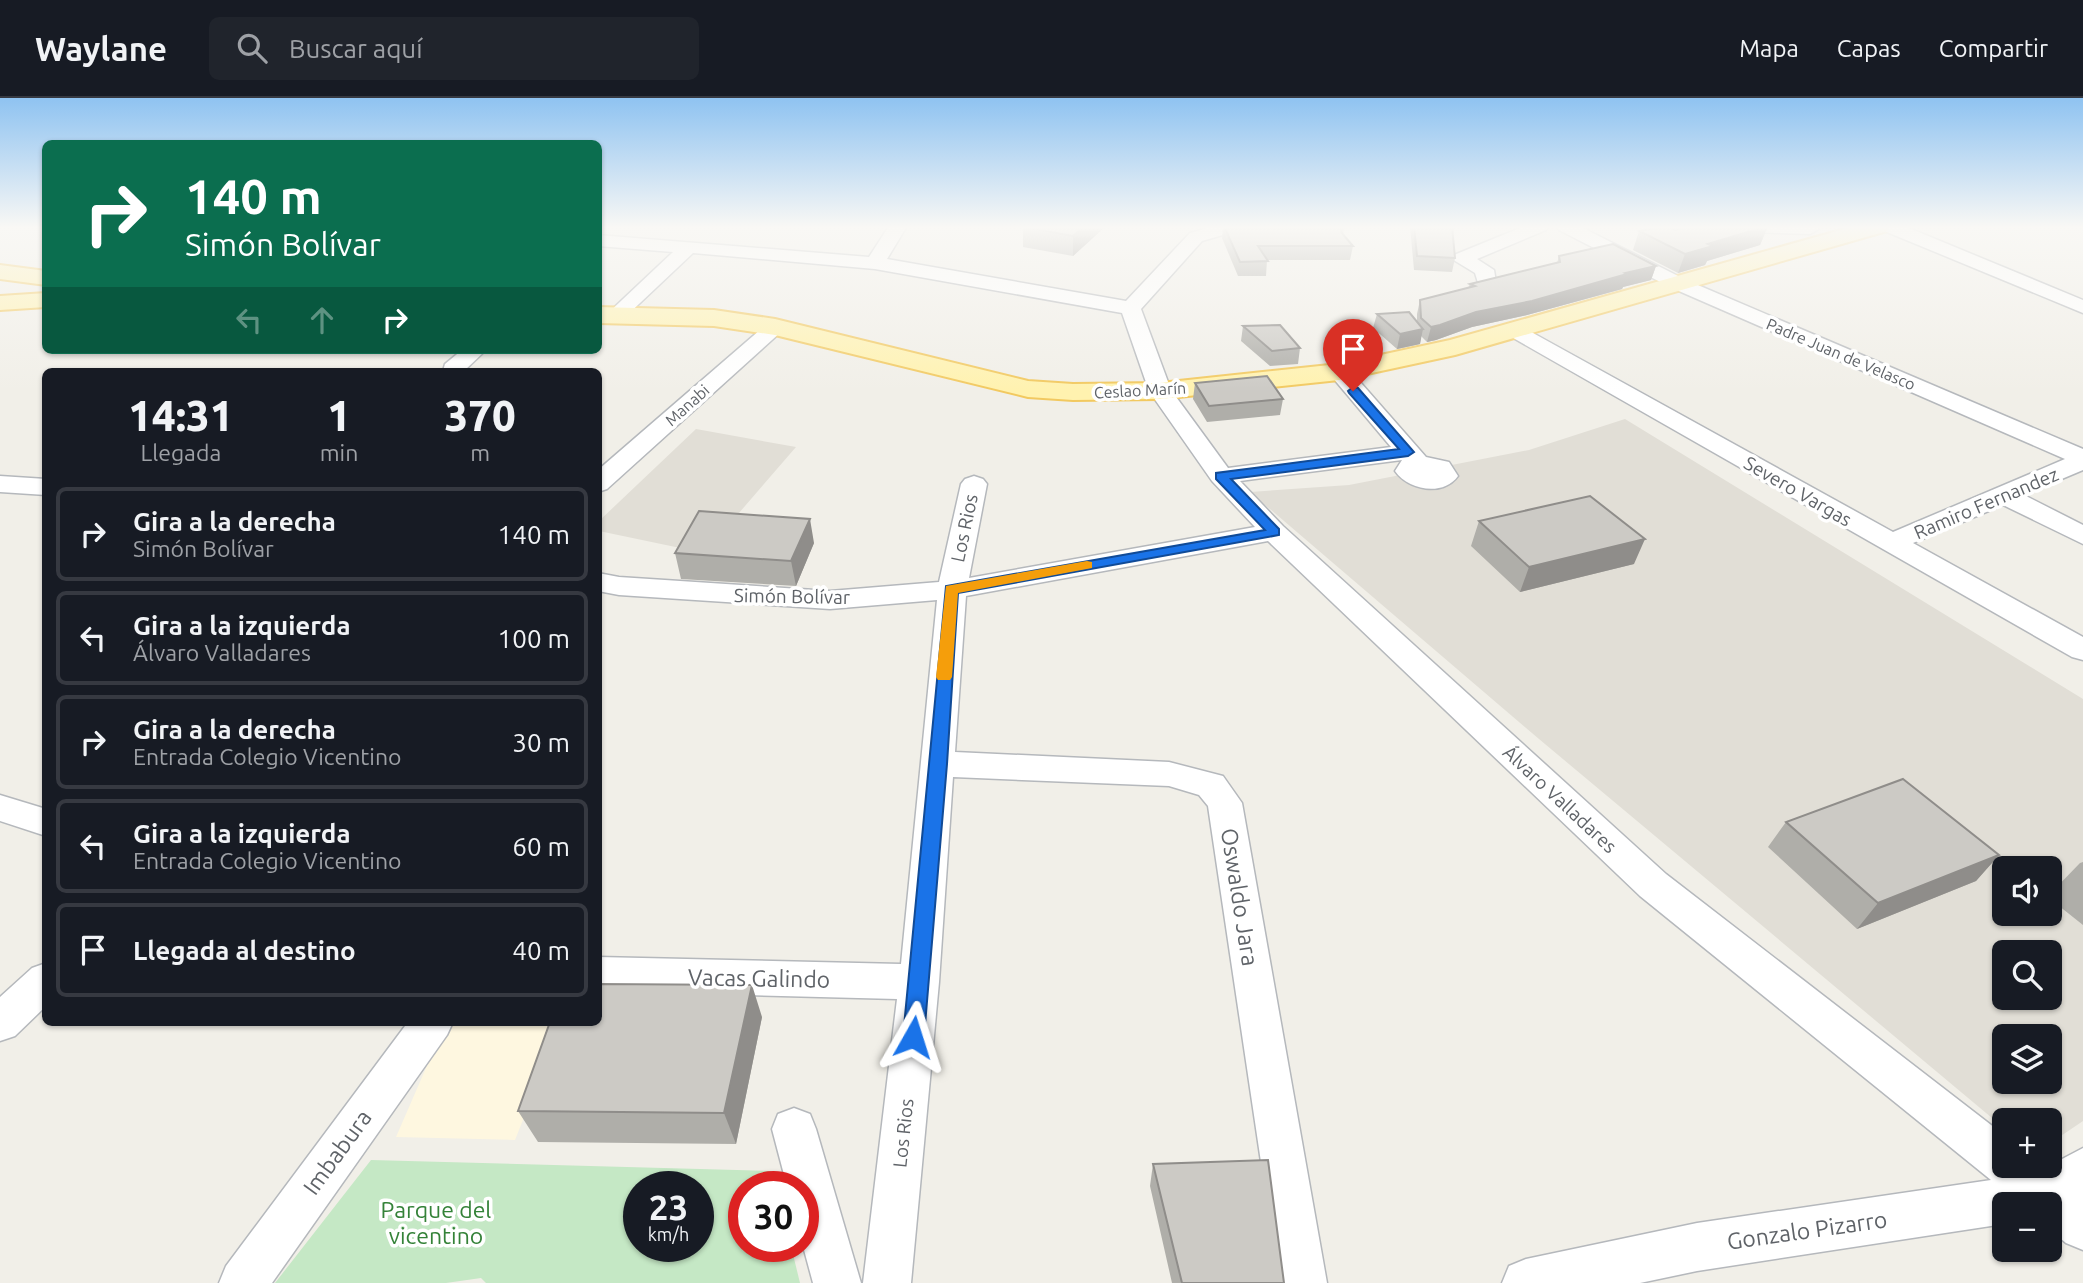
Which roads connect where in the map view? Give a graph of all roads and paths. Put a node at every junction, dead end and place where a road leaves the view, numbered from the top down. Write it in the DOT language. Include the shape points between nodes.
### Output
graph roads {
  1 [pos="19,281"];
  2 [pos="648,281"];
  3 [pos="979,281"];
  4 [pos="1155,281"];
  5 [pos="1674,281"];
  6 [pos="1688,281"];
  7 [pos="2021,281"];
  8 [pos="1679,284"];
  9 [pos="42,293"];
  10 [pos="42,293"];
  11 [pos="0,303"];
  12 [pos="2083,307"];
  13 [pos="1131,308"];
  14 [pos="607,315"];
  15 [pos="775,327"];
  16 [pos="1515,331"];
  17 [pos="470,354"];
  18 [pos="454,368"];
  19 [pos="1339,372"];
  20 [pos="1160,391"];
  21 [pos="2083,459"];
  22 [pos="1221,476"];
  23 [pos="602,480"];
  24 [pos="0,484"];
  25 [pos="974,484"];
  26 [pos="42,487"];
  27 [pos="2006,496"];
  28 [pos="1274,532"];
  29 [pos="2083,536"];
  30 [pos="1890,543"];
  31 [pos="609,584"];
  32 [pos="951,590"];
  33 [pos="2083,650"];
  34 [pos="939,764"];
  35 [pos="0,808"];
  36 [pos="42,822"];
  37 [pos="602,974"];
  38 [pos="919,982"];
  39 [pos="42,984"];
  40 [pos="0,1023"];
  41 [pos="429,1026"];
  42 [pos="794,1129"];
  43 [pos="1992,1154"];
  44 [pos="2083,1170"];
  45 [pos="2023,1178"];
  46 [pos="2040,1192"];
  47 [pos="2049,1192"];
  48 [pos="1992,1203"];
  49 [pos="2062,1209"];
  50 [pos="2083,1226"];
  51 [pos="243,1283"];
  52 [pos="837,1283"];
  53 [pos="887,1283"];
  54 [pos="1303,1283"];
  55 [pos="1526,1283"];
  1 -- 9 [label="main road"];
  2 -- 14 [label="street"];
  3 -- 13 [label="street"];
  4 -- 13 [label="street"];
  5 -- 8 [label="street, Padre Juan de Velasco"];
  6 -- 8 [label="main road, Ceslao Marín"];
  7 -- 12 [label="street"];
  8 -- 16 [label="main road, Ceslao Marín"];
  8 -- 21 [label="street, Padre Juan de Velasco"];
  10 -- 11 [label="main road"];
  13 -- 20 [label="street, Álvaro Valladares"];
  14 -- 15 [label="main road, Ceslao Marín" via="714,318"];
  15 -- 20 [label="main road, Ceslao Marín" via="1028,389"];
  15 -- 23 [label="street, Manabi"];
  16 -- 19 [label="main road, Ceslao Marín"];
  16 -- 30 [label="street, Severo Vargas"];
  17 -- 18 [label="street"];
  19 -- 20 [label="main road, Ceslao Marín"];
  19 -- 22 [label="street" via="1413,457"];
  20 -- 22 [label="street, Álvaro Valladares"];
  21 -- 27 [label="street, Ramiro Fernandez"];
  22 -- 28 [label="street, Álvaro Valladares"];
  24 -- 26 [label="street"];
  25 -- 32 [label="street, Los Rios"];
  27 -- 29 [label="street"];
  27 -- 30 [label="street, Ramiro Fernandez"];
  28 -- 32 [label="street, Simón Bolívar"];
  28 -- 43 [label="street, Álvaro Valladares" via="1653,886"];
  30 -- 33 [label="street, Severo Vargas"];
  31 -- 32 [label="street, Simón Bolívar" via="830,600"];
  32 -- 34 [label="street, Los Rios"];
  34 -- 38 [label="street, Los Rios"];
  34 -- 54 [label="street, Oswaldo Jara" via="1169,774 1211,785 1225,803"];
  35 -- 36 [label="street"];
  37 -- 38 [label="street, Vacas Galindo"];
  38 -- 53 [label="street, Los Rios"];
  39 -- 40 [label="street"];
  41 -- 51 [label="street, Imbabura"];
  42 -- 52 [label="street"];
  44 -- 47 [label="street, Gonzalo Pizarro"];
  45 -- 46 [label="street, Álvaro Valladares"];
  48 -- 55 [label="street, Gonzalo Pizarro" via="1697,1247"];
  49 -- 50 [label="street, Álvaro Valladares"];
}
